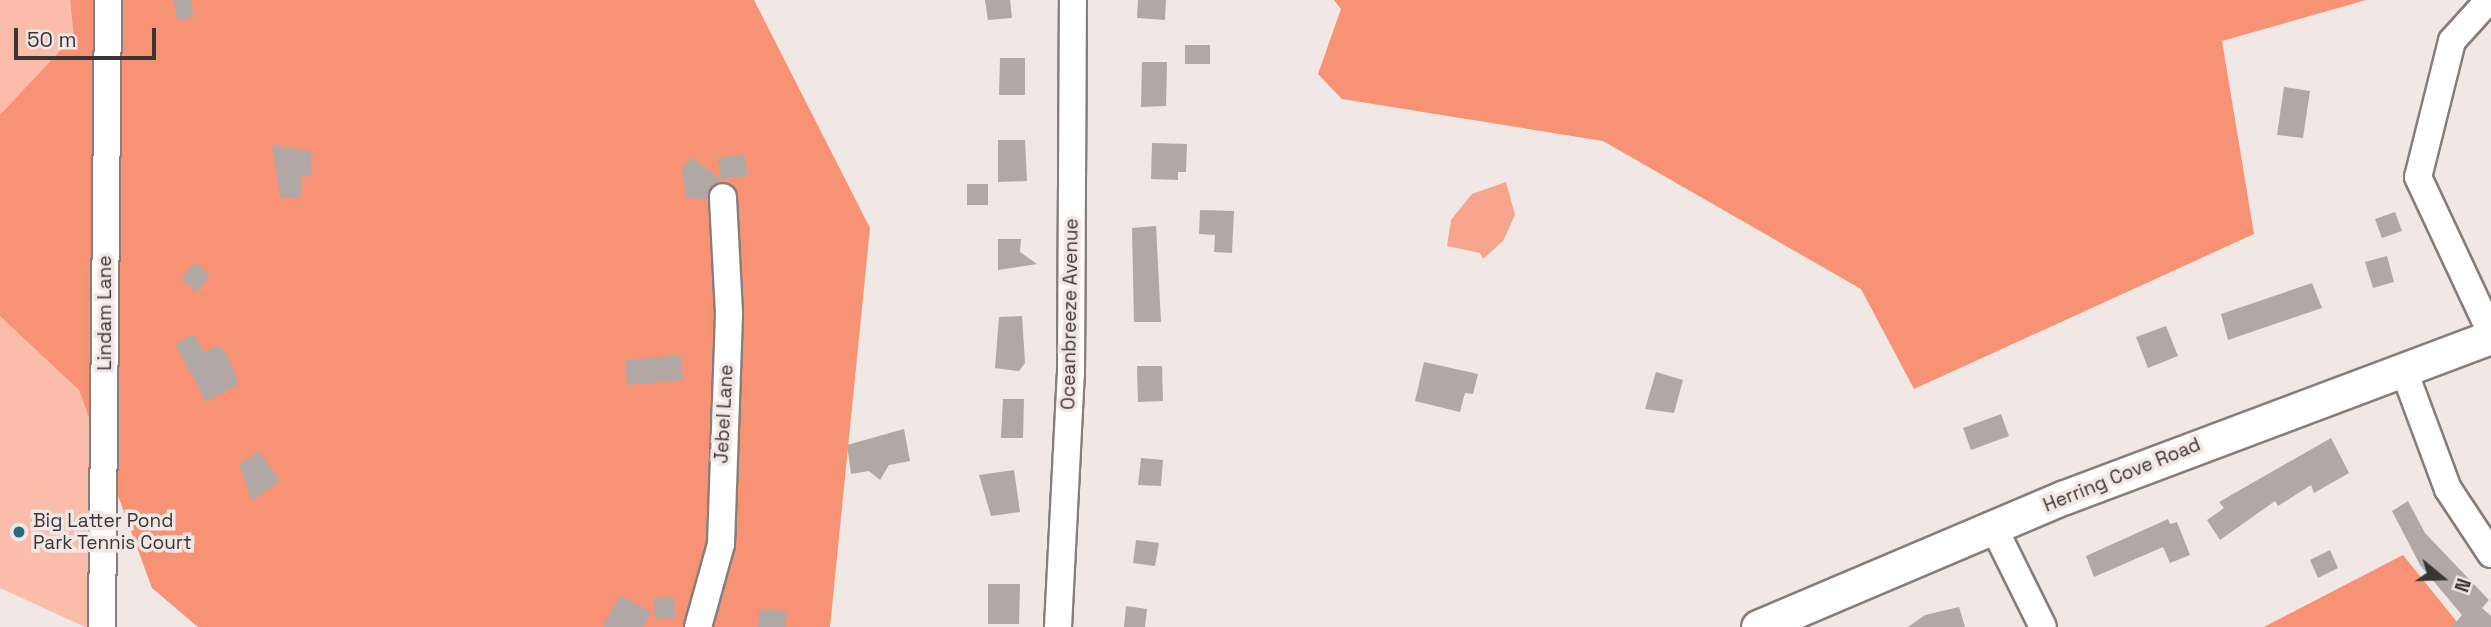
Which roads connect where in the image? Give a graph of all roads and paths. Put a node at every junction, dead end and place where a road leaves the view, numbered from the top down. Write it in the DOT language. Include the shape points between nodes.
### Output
graph roads {
  1 [pos="108,0"];
  2 [pos="1073,0"];
  3 [pos="2489,0"];
  4 [pos="723,197"];
  5 [pos="2491,335"];
  6 [pos="2403,368"];
  7 [pos="1994,528"];
  8 [pos="2491,554"];
  9 [pos="102,627"];
  10 [pos="698,627"];
  11 [pos="1058,627"];
  12 [pos="1758,627"];
  13 [pos="2043,627"];
  1 -- 9 [label="street, Lindam Lane"];
  2 -- 11 [label="street, Oceanbreeze Avenue" via="1071,361"];
  3 -- 5 [label="street" via="2452,41 2418,177"];
  4 -- 10 [label="street, Jebel Lane" via="729,313 721,544"];
  5 -- 6 [label="main road, Herring Cove Road"];
  6 -- 7 [label="main road, Herring Cove Road"];
  6 -- 8 [label="street" via="2448,489"];
  7 -- 12 [label="main road, Herring Cove Road"];
  7 -- 13 [label="street"];
}
